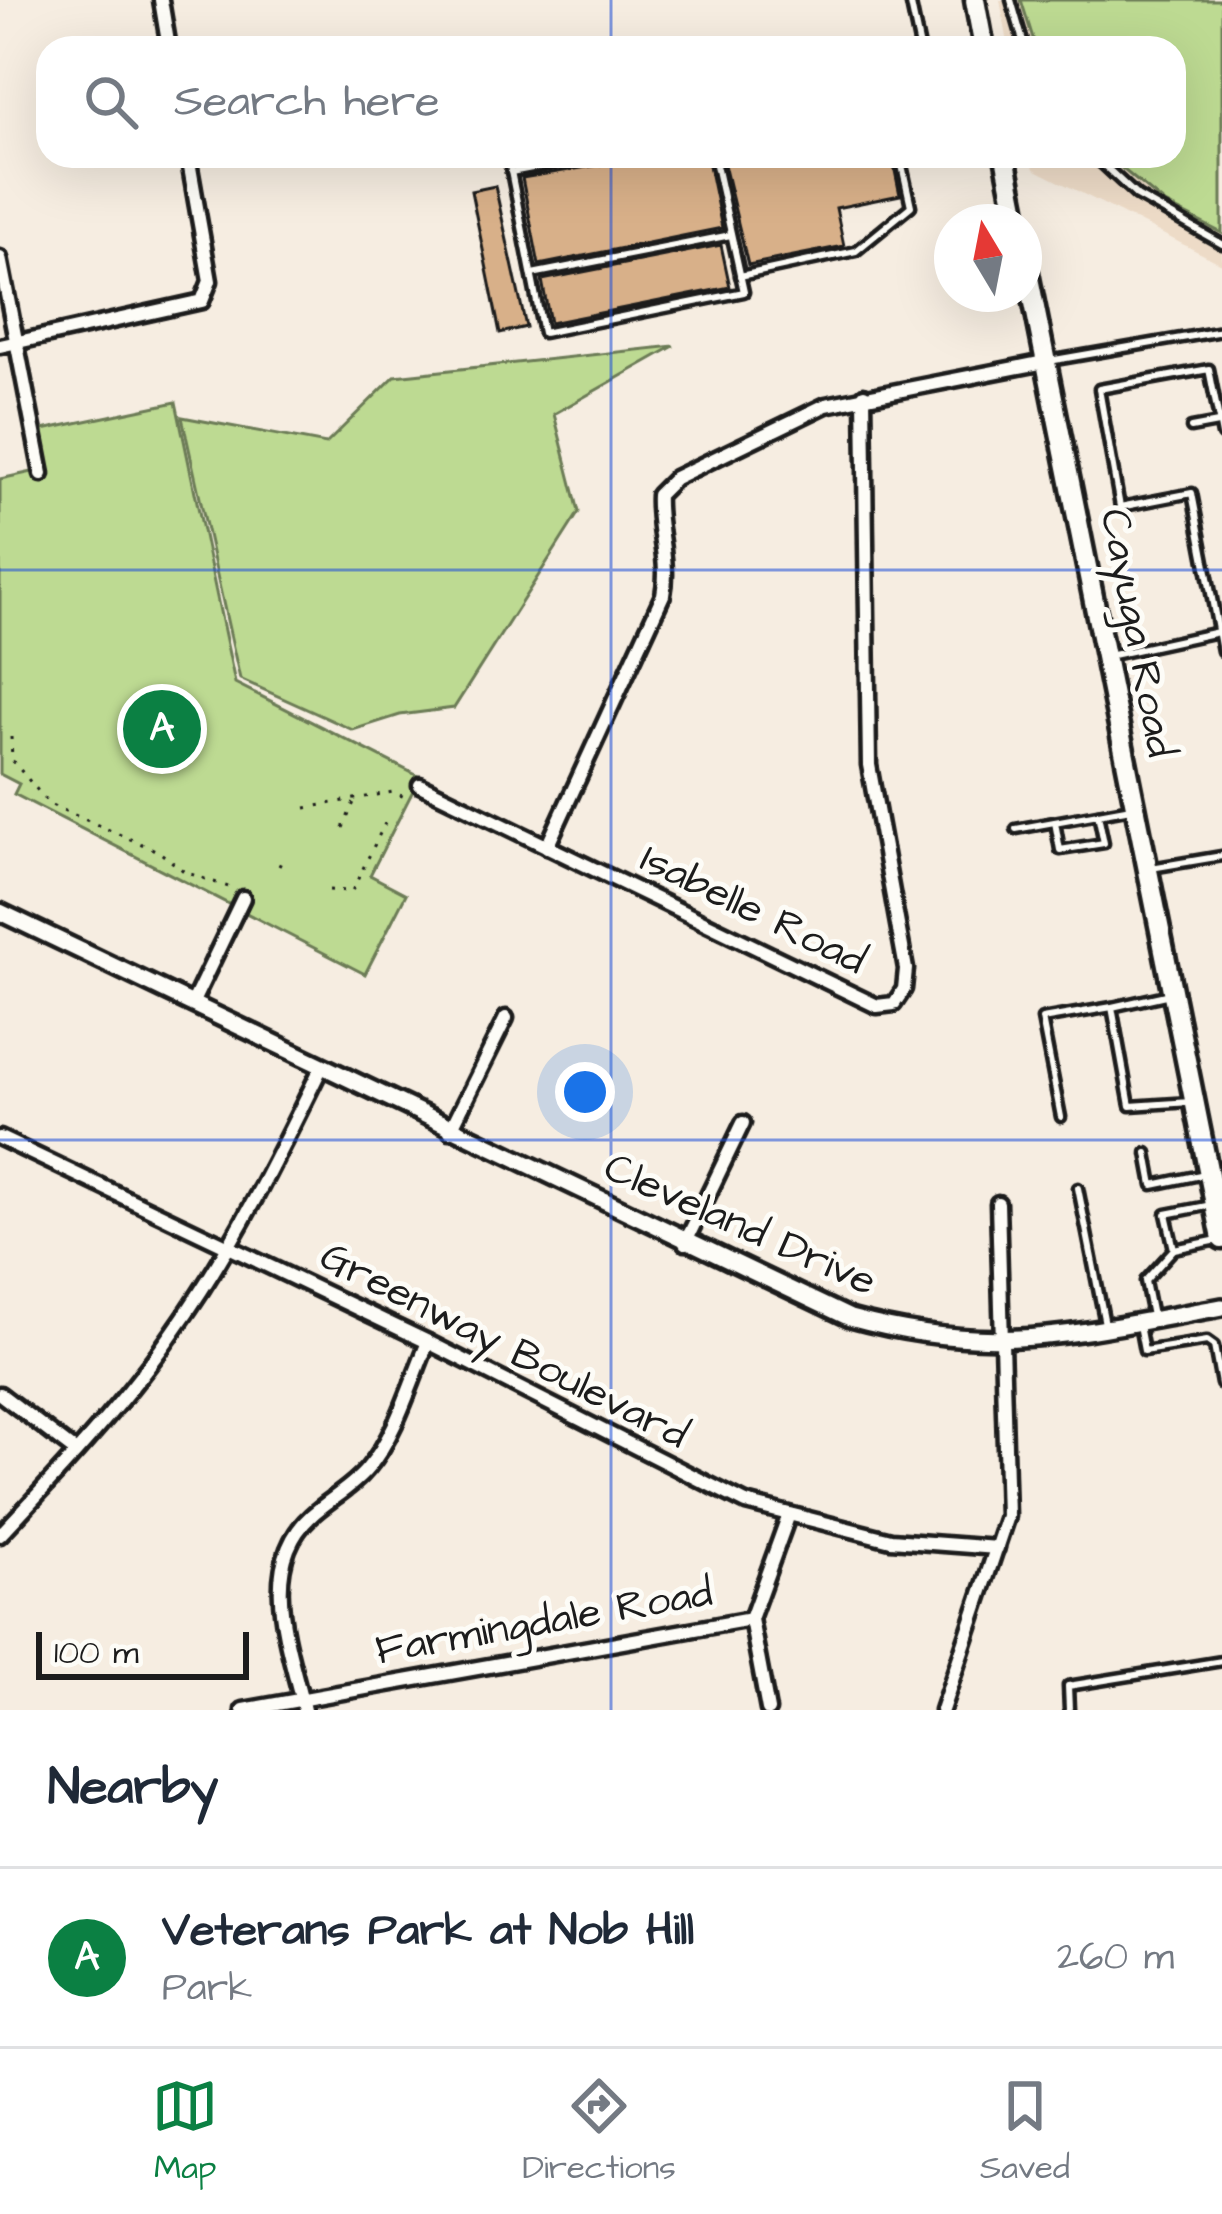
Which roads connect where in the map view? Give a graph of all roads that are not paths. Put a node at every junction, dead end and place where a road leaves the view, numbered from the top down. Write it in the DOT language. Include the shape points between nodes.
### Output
graph roads {
  1 [pos="161,0"];
  2 [pos="910,0"];
  3 [pos="975,0"];
  4 [pos="1011,0"];
  5 [pos="167,36"];
  6 [pos="918,36"];
  7 [pos="982,36"];
  8 [pos="1022,36"];
  9 [pos="190,168"];
  10 [pos="511,168"];
  11 [pos="533,168"];
  12 [pos="717,168"];
  13 [pos="902,168"];
  14 [pos="1007,168"];
  15 [pos="1107,168"];
  16 [pos="512,172"];
  17 [pos="1014,204"];
  18 [pos="731,235"];
  19 [pos="1222,244"];
  20 [pos="0,259"];
  21 [pos="532,274"];
  22 [pos="740,276"];
  23 [pos="1035,312"];
  24 [pos="1222,331"];
  25 [pos="16,343"];
  26 [pos="0,346"];
  27 [pos="1045,362"];
  28 [pos="864,395"];
  29 [pos="1221,423"];
  30 [pos="1191,428"];
  31 [pos="1222,435"];
  32 [pos="42,474"];
  33 [pos="1220,632"];
  34 [pos="1222,651"];
  35 [pos="1105,657"];
  36 [pos="420,785"];
  37 [pos="1135,807"];
  38 [pos="1098,814"];
  39 [pos="1054,822"];
  40 [pos="1016,830"];
  41 [pos="547,847"];
  42 [pos="1222,856"];
  43 [pos="1148,869"];
  44 [pos="239,894"];
  45 [pos="0,912"];
  46 [pos="1173,994"];
  47 [pos="192,1004"];
  48 [pos="1112,1007"];
  49 [pos="506,1018"];
  50 [pos="321,1068"];
  51 [pos="1195,1102"];
  52 [pos="1061,1117"];
  53 [pos="743,1123"];
  54 [pos="450,1131"];
  55 [pos="0,1138"];
  56 [pos="1147,1153"];
  57 [pos="1209,1173"];
  58 [pos="1078,1188"];
  59 [pos="998,1203"];
  60 [pos="1215,1204"];
  61 [pos="1222,1239"];
  62 [pos="685,1244"];
  63 [pos="228,1245"];
  64 [pos="1174,1249"];
  65 [pos="1222,1307"];
  66 [pos="1146,1320"];
  67 [pos="1106,1327"];
  68 [pos="428,1342"];
  69 [pos="1004,1342"];
  70 [pos="1220,1367"];
  71 [pos="1221,1384"];
  72 [pos="0,1394"];
  73 [pos="76,1452"];
  74 [pos="788,1517"];
  75 [pos="0,1535"];
  76 [pos="997,1548"];
  77 [pos="751,1619"];
  78 [pos="1222,1661"];
  79 [pos="302,1705"];
  80 [pos="243,1710"];
  81 [pos="768,1710"];
  82 [pos="942,1710"];
  83 [pos="1069,1710"];
  1 -- 5 [label="street"];
  2 -- 6 [label="lane"];
  3 -- 7 [label="main road"];
  4 -- 8 [label="lane"];
  9 -- 25 [label="street" via="210,281 202,301"];
  10 -- 16 [label="lane"];
  11 -- 16 [label="lane"];
  12 -- 18 [label="lane"];
  13 -- 22 [label="lane" via="910,206 856,251"];
  14 -- 17 [label="main road"];
  15 -- 19 [label="lane" via="1137,196"];
  16 -- 21 [label="lane"];
  18 -- 21 [label="lane"];
  18 -- 22 [label="lane"];
  20 -- 25 [label="street"];
  21 -- 22 [label="lane" via="543,333 744,292"];
  23 -- 27 [label="main road, Cayuga Road"];
  24 -- 27 [label="lane"];
  25 -- 26 [label="street"];
  25 -- 32 [label="street"];
  27 -- 28 [label="street"];
  27 -- 35 [label="main road, Cayuga Road"];
  28 -- 41 [label="street" via="783,425 675,478 658,495 663,596"];
  28 -- 41 [label="street, Isabelle Road" via="869,765 905,951 901,998 877,1006"];
  29 -- 30 [label="lane"];
  29 -- 31 [label="lane"];
  29 -- 33 [label="lane" via="1210,369 1099,388 1120,507 1192,494"];
  33 -- 34 [label="lane"];
  33 -- 35 [label="lane"];
  35 -- 37 [label="main road, Cayuga Road"];
  36 -- 41 [label="street, Isabelle Road"];
  37 -- 38 [label="lane"];
  37 -- 43 [label="main road, Cayuga Road"];
  38 -- 39 [label="lane"];
  38 -- 39 [label="lane" via="1104,843 1060,850"];
  39 -- 40 [label="lane"];
  42 -- 43 [label="lane"];
  43 -- 46 [label="main road, Cayuga Road"];
  44 -- 47 [label="street"];
  45 -- 47 [label="street, Cleveland Drive"];
  46 -- 48 [label="lane"];
  46 -- 51 [label="main road, Cayuga Road"];
  47 -- 50 [label="street, Cleveland Drive"];
  48 -- 51 [label="lane" via="1130,1106"];
  48 -- 52 [label="lane" via="1042,1019"];
  49 -- 54 [label="street"];
  50 -- 54 [label="street, Cleveland Drive"];
  50 -- 63 [label="street"];
  51 -- 57 [label="main road, Cayuga Road"];
  53 -- 62 [label="street"];
  54 -- 62 [label="street, Cleveland Drive"];
  55 -- 63 [label="street, Greenway Boulevard"];
  56 -- 57 [label="lane" via="1153,1185"];
  57 -- 60 [label="main road, Cayuga Road"];
  58 -- 67 [label="lane"];
  59 -- 69 [label="street"];
  60 -- 61 [label="main road, Cayuga Road"];
  60 -- 64 [label="lane" via="1166,1214"];
  61 -- 64 [label="lane"];
  62 -- 69 [label="street, Cleveland Drive" via="850,1318"];
  63 -- 68 [label="street, Greenway Boulevard"];
  63 -- 73 [label="street" via="178,1326"];
  64 -- 66 [label="lane" via="1145,1281"];
  65 -- 66 [label="street, Cleveland Drive"];
  66 -- 67 [label="street, Cleveland Drive"];
  66 -- 70 [label="lane" via="1144,1352 1208,1341"];
  67 -- 69 [label="street, Cleveland Drive"];
  68 -- 74 [label="street, Greenway Boulevard" via="709,1486"];
  68 -- 79 [label="street" via="380,1451 356,1482 310,1516 283,1554 280,1590"];
  69 -- 76 [label="street" via="1007,1516"];
  70 -- 71 [label="lane"];
  72 -- 73 [label="street"];
  73 -- 75 [label="street"];
  74 -- 76 [label="street, Greenway Boulevard" via="891,1540"];
  74 -- 77 [label="street, Farmingdale Road"];
  76 -- 82 [label="street"];
  77 -- 79 [label="street, Farmingdale Road"];
  77 -- 81 [label="street"];
  78 -- 83 [label="lane" via="1068,1686"];
  79 -- 80 [label="street, Farmingdale Road"];
}
